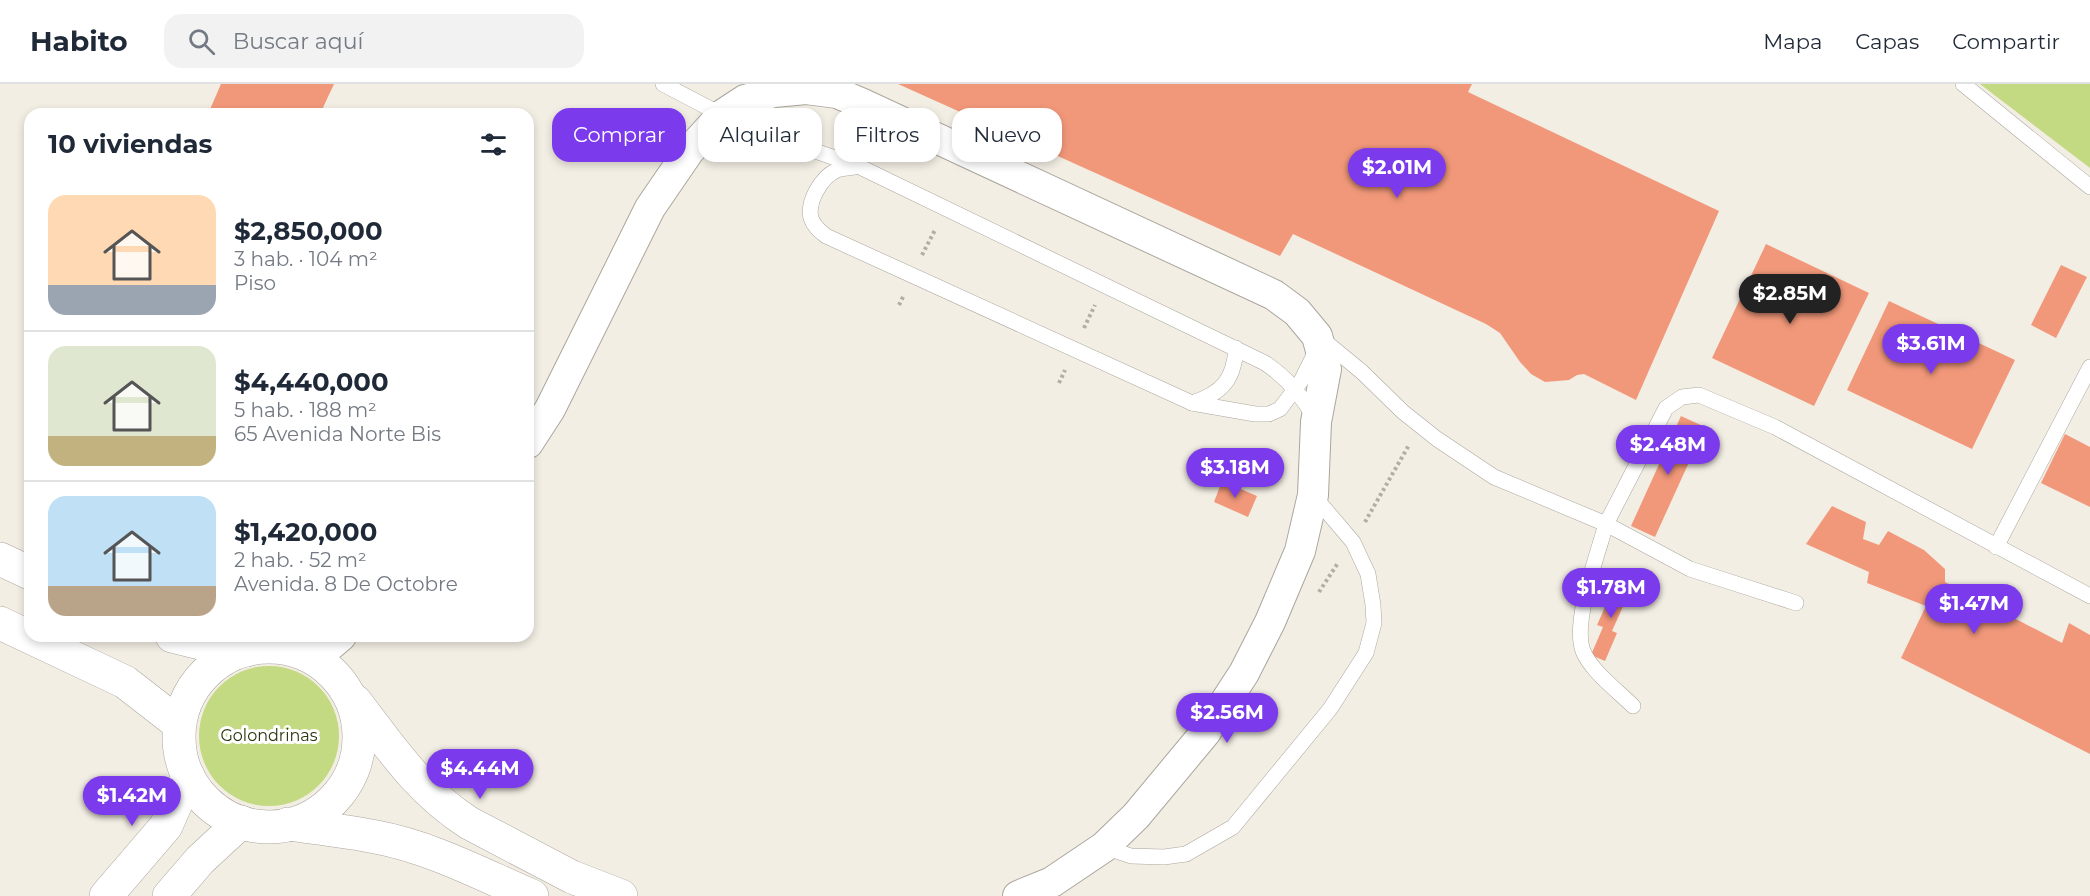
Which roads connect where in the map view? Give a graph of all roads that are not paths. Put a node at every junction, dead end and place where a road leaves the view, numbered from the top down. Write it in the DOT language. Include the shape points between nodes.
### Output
graph roads {
  1 [pos="663,84"];
  2 [pos="1963,84"];
  3 [pos="709,108"];
  4 [pos="733,108"];
  5 [pos="698,141"];
  6 [pos="822,154"];
  7 [pos="858,166"];
  8 [pos="2090,188"];
  9 [pos="1317,336"];
  10 [pos="1236,348"];
  11 [pos="2090,367"];
  12 [pos="1294,390"];
  13 [pos="1192,403"];
  14 [pos="1316,422"];
  15 [pos="534,434"];
  16 [pos="1314,495"];
  17 [pos="1606,524"];
  18 [pos="1996,547"];
  19 [pos="0,559"];
  20 [pos="24,570"];
  21 [pos="2090,596"];
  22 [pos="1796,603"];
  23 [pos="0,622"];
  24 [pos="24,634"];
  25 [pos="42,642"];
  26 [pos="196,642"];
  27 [pos="334,642"];
  28 [pos="246,650"];
  29 [pos="315,658"];
  30 [pos="349,693"];
  31 [pos="1633,706"];
  32 [pos="179,724"];
  33 [pos="188,776"];
  34 [pos="241,822"];
  35 [pos="288,824"];
  36 [pos="1104,847"];
  37 [pos="608,894"];
  38 [pos="106,896"];
  39 [pos="170,896"];
  40 [pos="532,896"];
  41 [pos="1018,896"];
  1 -- 3 [label="lane"];
  2 -- 8 [label="lane"];
  4 -- 9 [label="street" via="745,100 774,92 806,89 837,93 1274,295 1297,312"];
  5 -- 15 [label="street" via="650,208"];
  6 -- 7 [label="lane"];
  7 -- 10 [label="lane"];
  7 -- 13 [label="lane" via="836,171 826,178 815,196 810,216 814,226 826,236"];
  9 -- 12 [label="lane" via="1316,352"];
  9 -- 14 [label="street" via="1326,369"];
  9 -- 17 [label="lane" via="1437,440 1494,477"];
  10 -- 12 [label="lane" via="1274,369"];
  10 -- 13 [label="lane" via="1229,378 1219,390"];
  11 -- 18 [label="lane"];
  12 -- 13 [label="lane" via="1280,410 1269,414"];
  12 -- 14 [label="lane"];
  14 -- 16 [label="street"];
  16 -- 36 [label="street" via="1300,551 1244,673 1205,733 1136,816"];
  16 -- 36 [label="lane" via="1353,542 1368,574 1374,623 1366,653 1330,709 1233,828 1186,854 1131,856"];
  17 -- 18 [label="lane" via="1666,408 1682,397 1700,395 1774,427"];
  17 -- 22 [label="lane" via="1690,569"];
  17 -- 31 [label="lane" via="1580,620 1583,651 1598,672"];
  18 -- 21 [label="lane"];
  19 -- 20 [label="main road"];
  23 -- 24 [label="main road"];
  25 -- 32 [label="main road" via="125,682"];
  26 -- 28 [label="main road"];
  27 -- 29 [label="street"];
  28 -- 29 [label="main road" via="276,646"];
  28 -- 32 [label="main road" via="218,662 199,679 186,700"];
  29 -- 30 [label="main road"];
  30 -- 35 [label="main road" via="359,722 359,752 350,778 333,801 310,817"];
  30 -- 37 [label="main road" via="415,779 445,807"];
  32 -- 33 [label="main road" via="180,751"];
  33 -- 34 [label="main road" via="201,796 219,812"];
  33 -- 38 [label="main road" via="166,826"];
  34 -- 35 [label="main road"];
  34 -- 39 [label="main road" via="200,860"];
  35 -- 40 [label="main road" via="403,844"];
  36 -- 41 [label="street" via="1052,882"];
}
